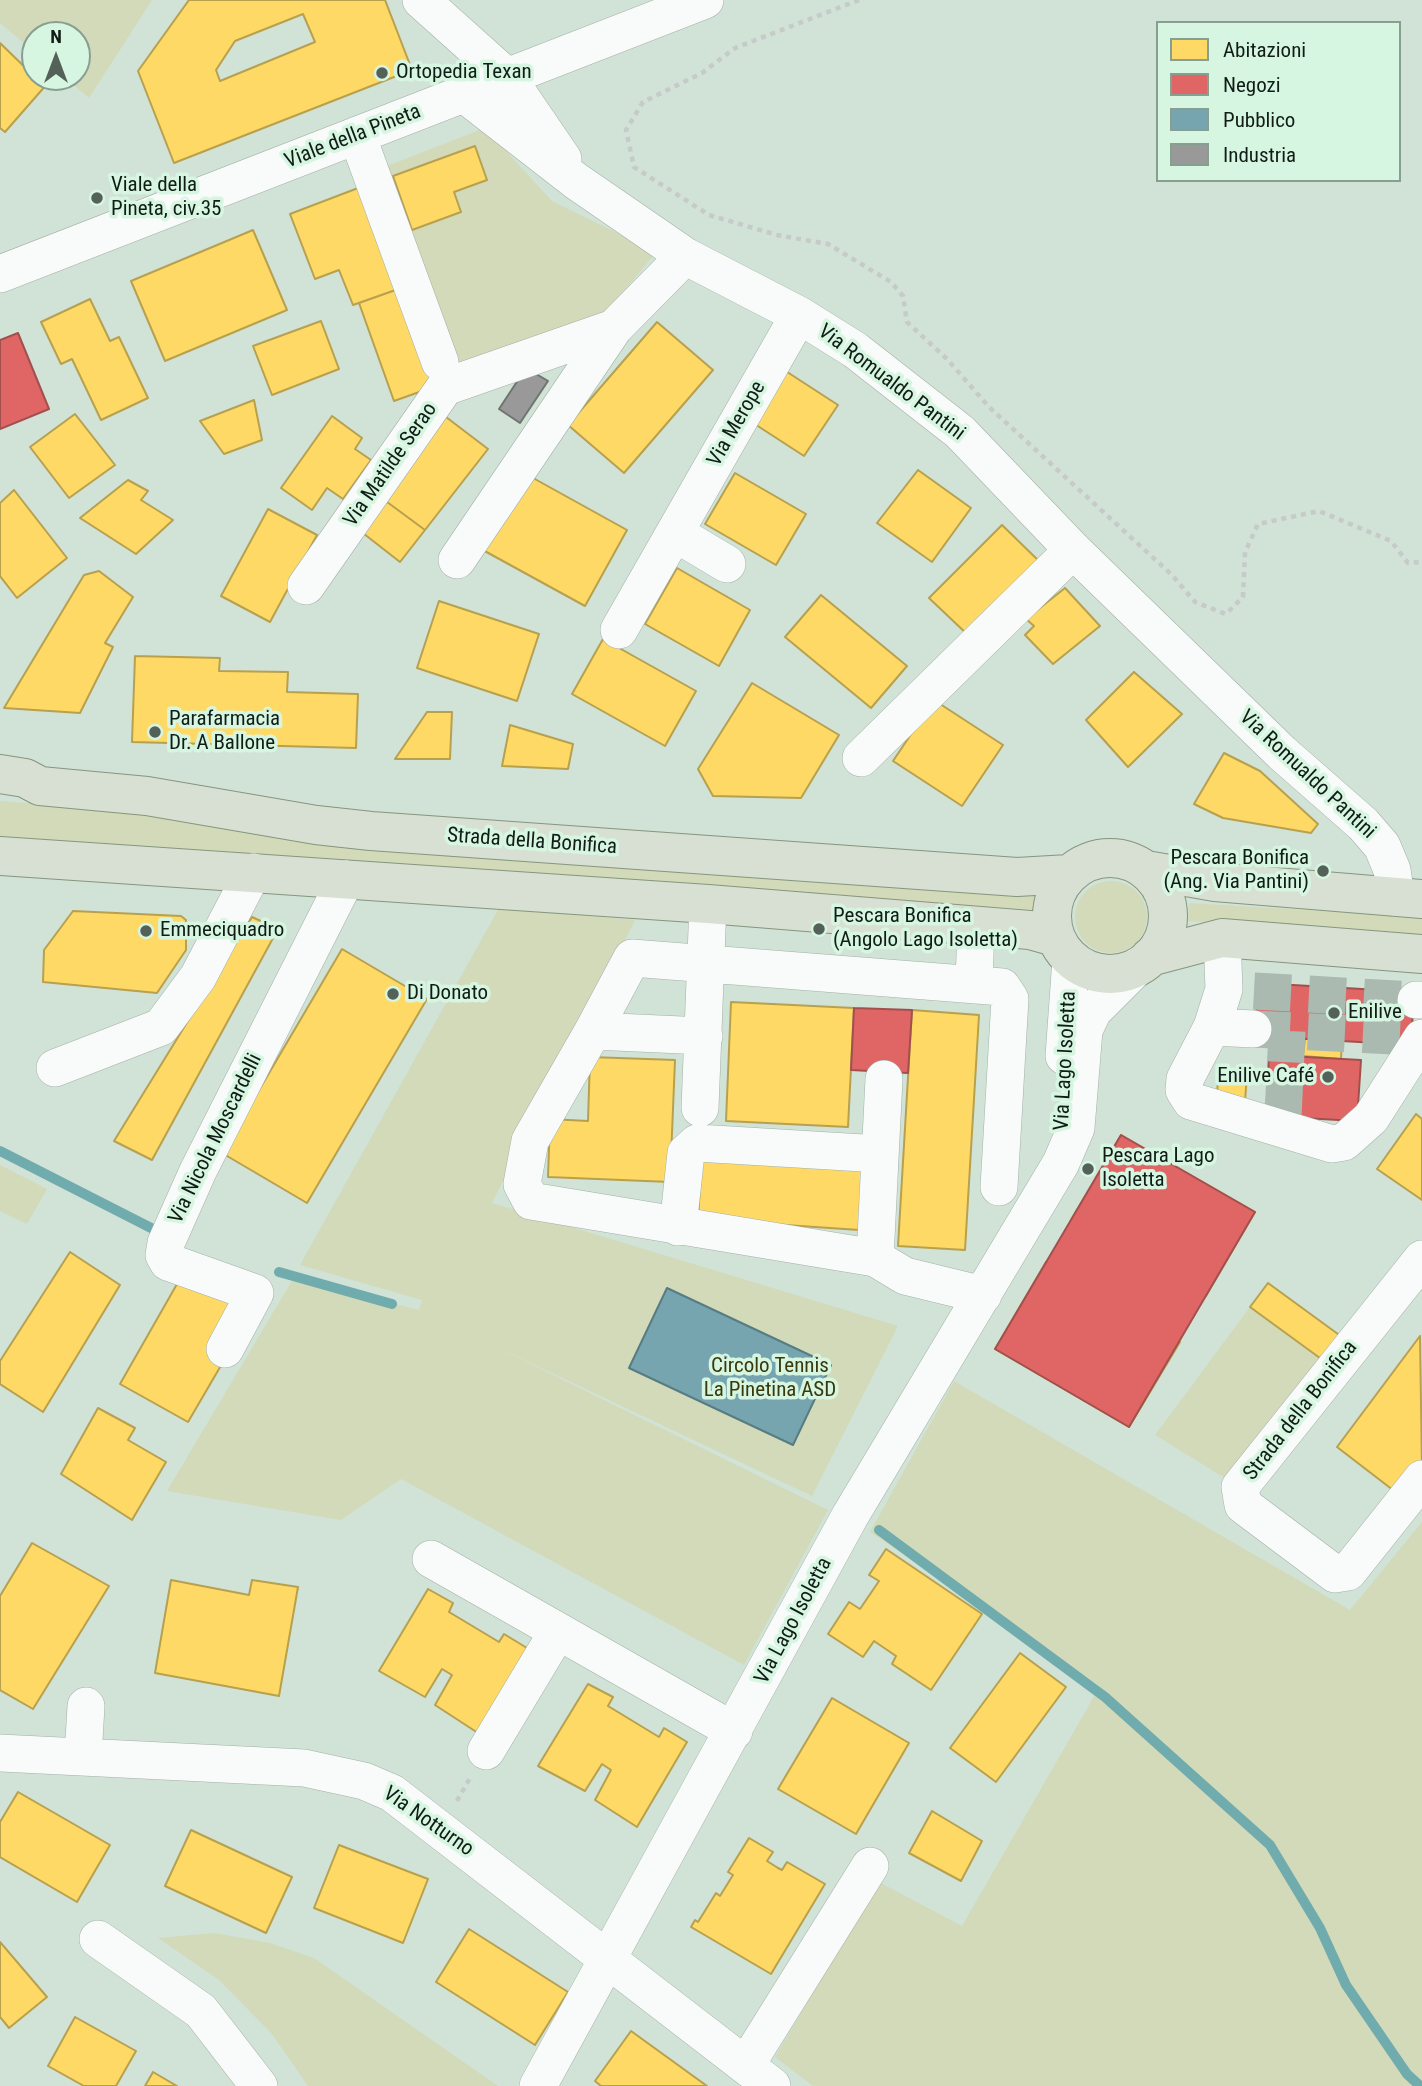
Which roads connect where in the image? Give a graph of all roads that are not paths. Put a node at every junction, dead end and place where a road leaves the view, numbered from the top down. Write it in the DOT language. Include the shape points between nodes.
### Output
graph roads {
  1 [pos="421,0"];
  2 [pos="705,0"];
  3 [pos="507,77"];
  4 [pos="464,94"];
  5 [pos="357,135"];
  6 [pos="576,181"];
  7 [pos="685,256"];
  8 [pos="0,274"];
  9 [pos="799,314"];
  10 [pos="614,328"];
  11 [pos="440,362"];
  12 [pos="674,533"];
  13 [pos="1073,550"];
  14 [pos="457,561"];
  15 [pos="727,564"];
  16 [pos="306,586"];
  17 [pos="619,629"];
  18 [pos="861,758"];
  19 [pos="0,774"];
  20 [pos="40,786"];
  21 [pos="0,789"];
  22 [pos="0,856"];
  23 [pos="1146,870"];
  24 [pos="253,872"];
  25 [pos="1069,874"];
  26 [pos="346,879"];
  27 [pos="1409,898"];
  28 [pos="708,904"];
  29 [pos="976,926"];
  30 [pos="1222,939"];
  31 [pos="1063,948"];
  32 [pos="1422,954"];
  33 [pos="1144,962"];
  34 [pos="707,964"];
  35 [pos="974,985"];
  36 [pos="1212,1027"];
  37 [pos="1253,1029"];
  38 [pos="593,1031"];
  39 [pos="704,1036"];
  40 [pos="1419,1037"];
  41 [pos="55,1068"];
  42 [pos="884,1079"];
  43 [pos="701,1108"];
  44 [pos="880,1154"];
  45 [pos="1061,1163"];
  46 [pos="999,1187"];
  47 [pos="678,1227"];
  48 [pos="875,1258"];
  49 [pos="1422,1259"];
  50 [pos="983,1295"];
  51 [pos="225,1349"];
  52 [pos="1422,1479"];
  53 [pos="431,1559"];
  54 [pos="558,1632"];
  55 [pos="86,1706"];
  56 [pos="734,1731"];
  57 [pos="486,1751"];
  58 [pos="0,1753"];
  59 [pos="83,1757"];
  60 [pos="870,1867"];
  61 [pos="99,1939"];
  62 [pos="609,1957"];
  63 [pos="759,2076"];
  64 [pos="259,2086"];
  65 [pos="538,2086"];
  1 -- 3 [label="street, Via Romualdo Pantini"];
  2 -- 3 [label="street, Viale della Pineta"];
  3 -- 4 [label="street, Viale della Pineta"];
  3 -- 6 [label="street, Via Romualdo Pantini"];
  4 -- 5 [label="street, Viale della Pineta"];
  4 -- 6 [label="street, Via Romualdo Pantini"];
  5 -- 8 [label="street, Viale della Pineta"];
  5 -- 11 [label="street"];
  6 -- 7 [label="street, Via Romualdo Pantini"];
  7 -- 9 [label="street, Via Romualdo Pantini"];
  7 -- 10 [label="street, Via Matilde Serao"];
  9 -- 12 [label="street, Via Merope"];
  9 -- 13 [label="street, Via Romualdo Pantini" via="855,350 960,432"];
  10 -- 14 [label="street, Via Matilde Serao"];
  10 -- 16 [label="street, Via Matilde Serao" via="445,387"];
  12 -- 15 [label="street"];
  12 -- 17 [label="street, Via Merope"];
  13 -- 18 [label="street"];
  13 -- 27 [label="street, Via Romualdo Pantini" via="1282,753 1363,824 1382,846"];
  19 -- 20 [label="main road, Strada della Bonifica"];
  20 -- 21 [label="main road" via="25,791"];
  20 -- 25 [label="main road, Strada della Bonifica" via="147,796 371,831 1017,877"];
  22 -- 24 [label="main road"];
  23 -- 25 [label="main road" via="1106,858"];
  23 -- 27 [label="main road" via="1215,881"];
  23 -- 33 [label="main road" via="1167,906 1165,934"];
  24 -- 26 [label="main road"];
  24 -- 41 [label="street" via="198,977 161,1027"];
  25 -- 31 [label="main road" via="1052,910"];
  26 -- 28 [label="main road"];
  26 -- 51 [label="street, Via Nicola Moscardelli" via="166,1243 168,1262 255,1293"];
  28 -- 29 [label="main road"];
  28 -- 34 [label="street"];
  29 -- 31 [label="main road" via="1030,930"];
  29 -- 35 [label="street"];
  30 -- 32 [label="main road"];
  30 -- 33 [label="main road"];
  30 -- 36 [label="street" via="1239,990"];
  31 -- 33 [label="main road" via="1102,974"];
  31 -- 45 [label="street, Via Lago Isoletta"];
  33 -- 45 [label="street, Via Lago Isoletta" via="1093,1011 1084,1030 1076,1128"];
  34 -- 35 [label="street"];
  34 -- 38 [label="street" via="632,958"];
  34 -- 39 [label="street"];
  35 -- 46 [label="street" via="1002,987 1010,999"];
  36 -- 37 [label="street"];
  36 -- 40 [label="street" via="1185,1079 1191,1101 1282,1123 1332,1144 1354,1137 1371,1118"];
  38 -- 39 [label="street"];
  38 -- 47 [label="street" via="530,1141 522,1184 530,1201"];
  39 -- 43 [label="street"];
  42 -- 44 [label="street"];
  44 -- 47 [label="street" via="697,1143 686,1153"];
  44 -- 48 [label="street"];
  45 -- 50 [label="street, Via Lago Isoletta"];
  47 -- 48 [label="street"];
  48 -- 50 [label="street" via="905,1276"];
  49 -- 52 [label="street, Strada della Bonifica" via="1240,1487 1243,1506 1335,1574 1348,1572"];
  50 -- 56 [label="street, Via Lago Isoletta" via="850,1516"];
  53 -- 54 [label="street"];
  54 -- 56 [label="street"];
  54 -- 57 [label="street"];
  55 -- 59 [label="street"];
  56 -- 62 [label="street, Via Lago Isoletta"];
  58 -- 59 [label="street, Via Notturno"];
  59 -- 62 [label="street, Via Notturno" via="304,1768 392,1793"];
  60 -- 63 [label="street, Via Notturno"];
  61 -- 64 [label="street" via="201,2011"];
  62 -- 63 [label="street, Via Notturno"];
  62 -- 65 [label="street, Via Lago Isoletta"];
}
